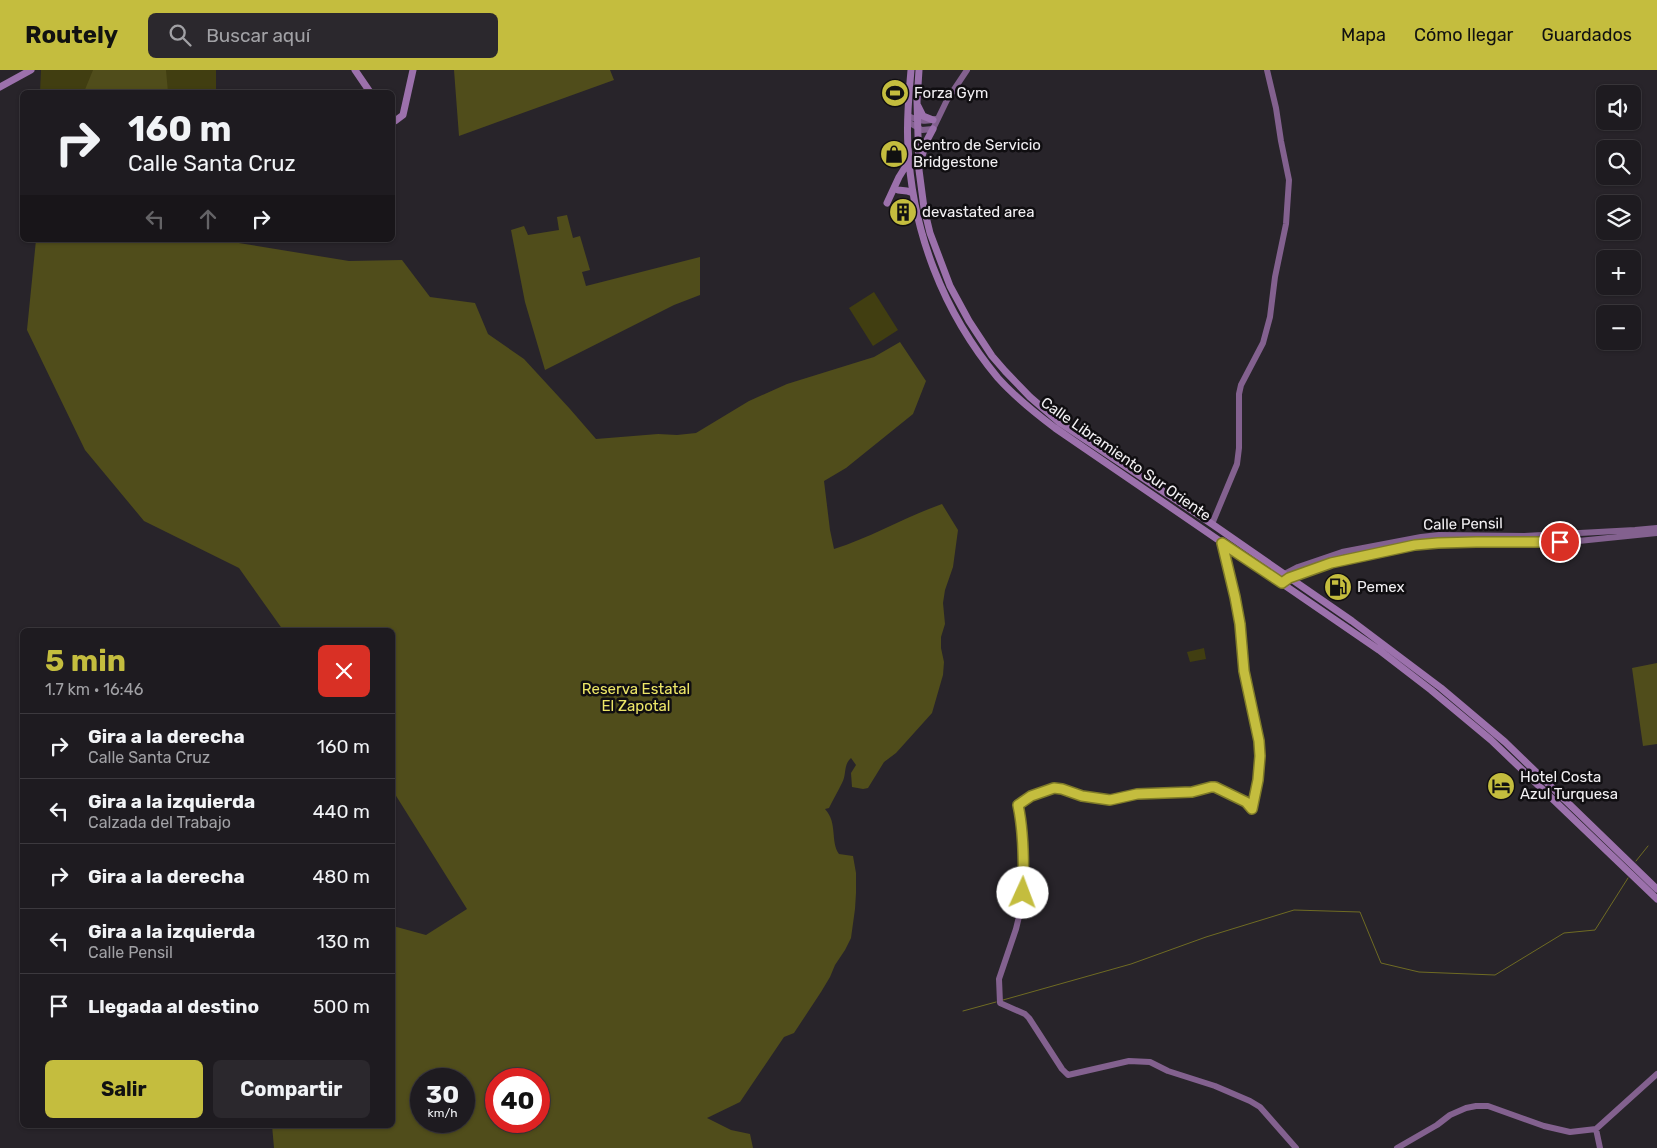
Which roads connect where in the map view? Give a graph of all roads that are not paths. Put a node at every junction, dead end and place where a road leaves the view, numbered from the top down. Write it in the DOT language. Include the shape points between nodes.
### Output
graph roads {
  1 [pos="31,70"];
  2 [pos="355,70"];
  3 [pos="413,70"];
  4 [pos="911,70"];
  5 [pos="920,70"];
  6 [pos="967,70"];
  7 [pos="1267,70"];
  8 [pos="0,87"];
  9 [pos="369,90"];
  10 [pos="917,101"];
  11 [pos="908,119"];
  12 [pos="936,119"];
  13 [pos="395,121"];
  14 [pos="918,124"];
  15 [pos="933,129"];
  16 [pos="909,161"];
  17 [pos="919,170"];
  18 [pos="898,190"];
  19 [pos="913,192"];
  20 [pos="887,203"];
  21 [pos="1212,524"];
  22 [pos="1657,528"];
  23 [pos="1657,533"];
  24 [pos="1222,543"];
  25 [pos="1286,576"];
  26 [pos="1279,581"];
  27 [pos="1657,889"];
  28 [pos="1657,899"];
  29 [pos="1657,1074"];
  30 [pos="1596,1129"];
  31 [pos="1296,1148"];
  32 [pos="1397,1148"];
  33 [pos="1600,1148"];
  1 -- 8 [label="main road"];
  2 -- 9 [label="main road"];
  3 -- 13 [label="main road" via="403,115"];
  4 -- 11 [label="main road, Calle Libramiento Sur Oriente"];
  5 -- 10 [label="main road, Calle Libramiento Sur Oriente"];
  6 -- 12 [label="street"];
  7 -- 21 [label="street" via="1289,180 1286,224 1263,343 1239,394 1237,464"];
  10 -- 12 [label="main road" via="923,116"];
  10 -- 14 [label="main road, Calle Libramiento Sur Oriente"];
  11 -- 14 [label="street"];
  11 -- 16 [label="main road, Calle Libramiento Sur Oriente"];
  12 -- 14 [label="street"];
  12 -- 15 [label="street"];
  14 -- 15 [label="street" via="922,130"];
  14 -- 17 [label="main road, Calle Libramiento Sur Oriente"];
  15 -- 17 [label="main road" via="923,150"];
  16 -- 19 [label="main road, Calle Libramiento Sur Oriente"];
  16 -- 20 [label="main road"];
  17 -- 21 [label="main road, Calle Libramiento Sur Oriente" via="924,208 942,268 969,321 992,356 1030,397 1059,422"];
  18 -- 19 [label="main road"];
  19 -- 24 [label="main road, Calle Libramiento Sur Oriente" via="921,232 944,294 961,327 998,378 1055,428"];
  21 -- 25 [label="main road, Calle Libramiento Sur Oriente"];
  22 -- 25 [label="street, Calle Pensil" via="1524,536 1422,537 1342,552 1298,567"];
  23 -- 25 [label="street, Calle Pensil" via="1560,542 1415,545 1346,559"];
  24 -- 26 [label="main road, Calle Libramiento Sur Oriente"];
  24 -- 31 [label="street" via="1235,597 1244,671 1259,741 1258,780 1252,809 1246,802 1215,787 1192,792 1137,794 1110,800 1054,788 1031,796 1018,805 1023,856 1022,904 998,991 1000,1003 1029,1018 1068,1075 1129,1061 1150,1062 1250,1101"];
  25 -- 26 [label="street, Calle Pensil"];
  25 -- 27 [label="main road, Calle Libramiento Sur Oriente" via="1382,642 1472,713"];
  26 -- 28 [label="main road, Calle Libramiento Sur Oriente" via="1379,650 1490,740"];
  29 -- 30 [label="street"];
  30 -- 32 [label="street" via="1570,1132 1488,1106 1476,1106 1450,1115"];
  30 -- 33 [label="street"];
}
